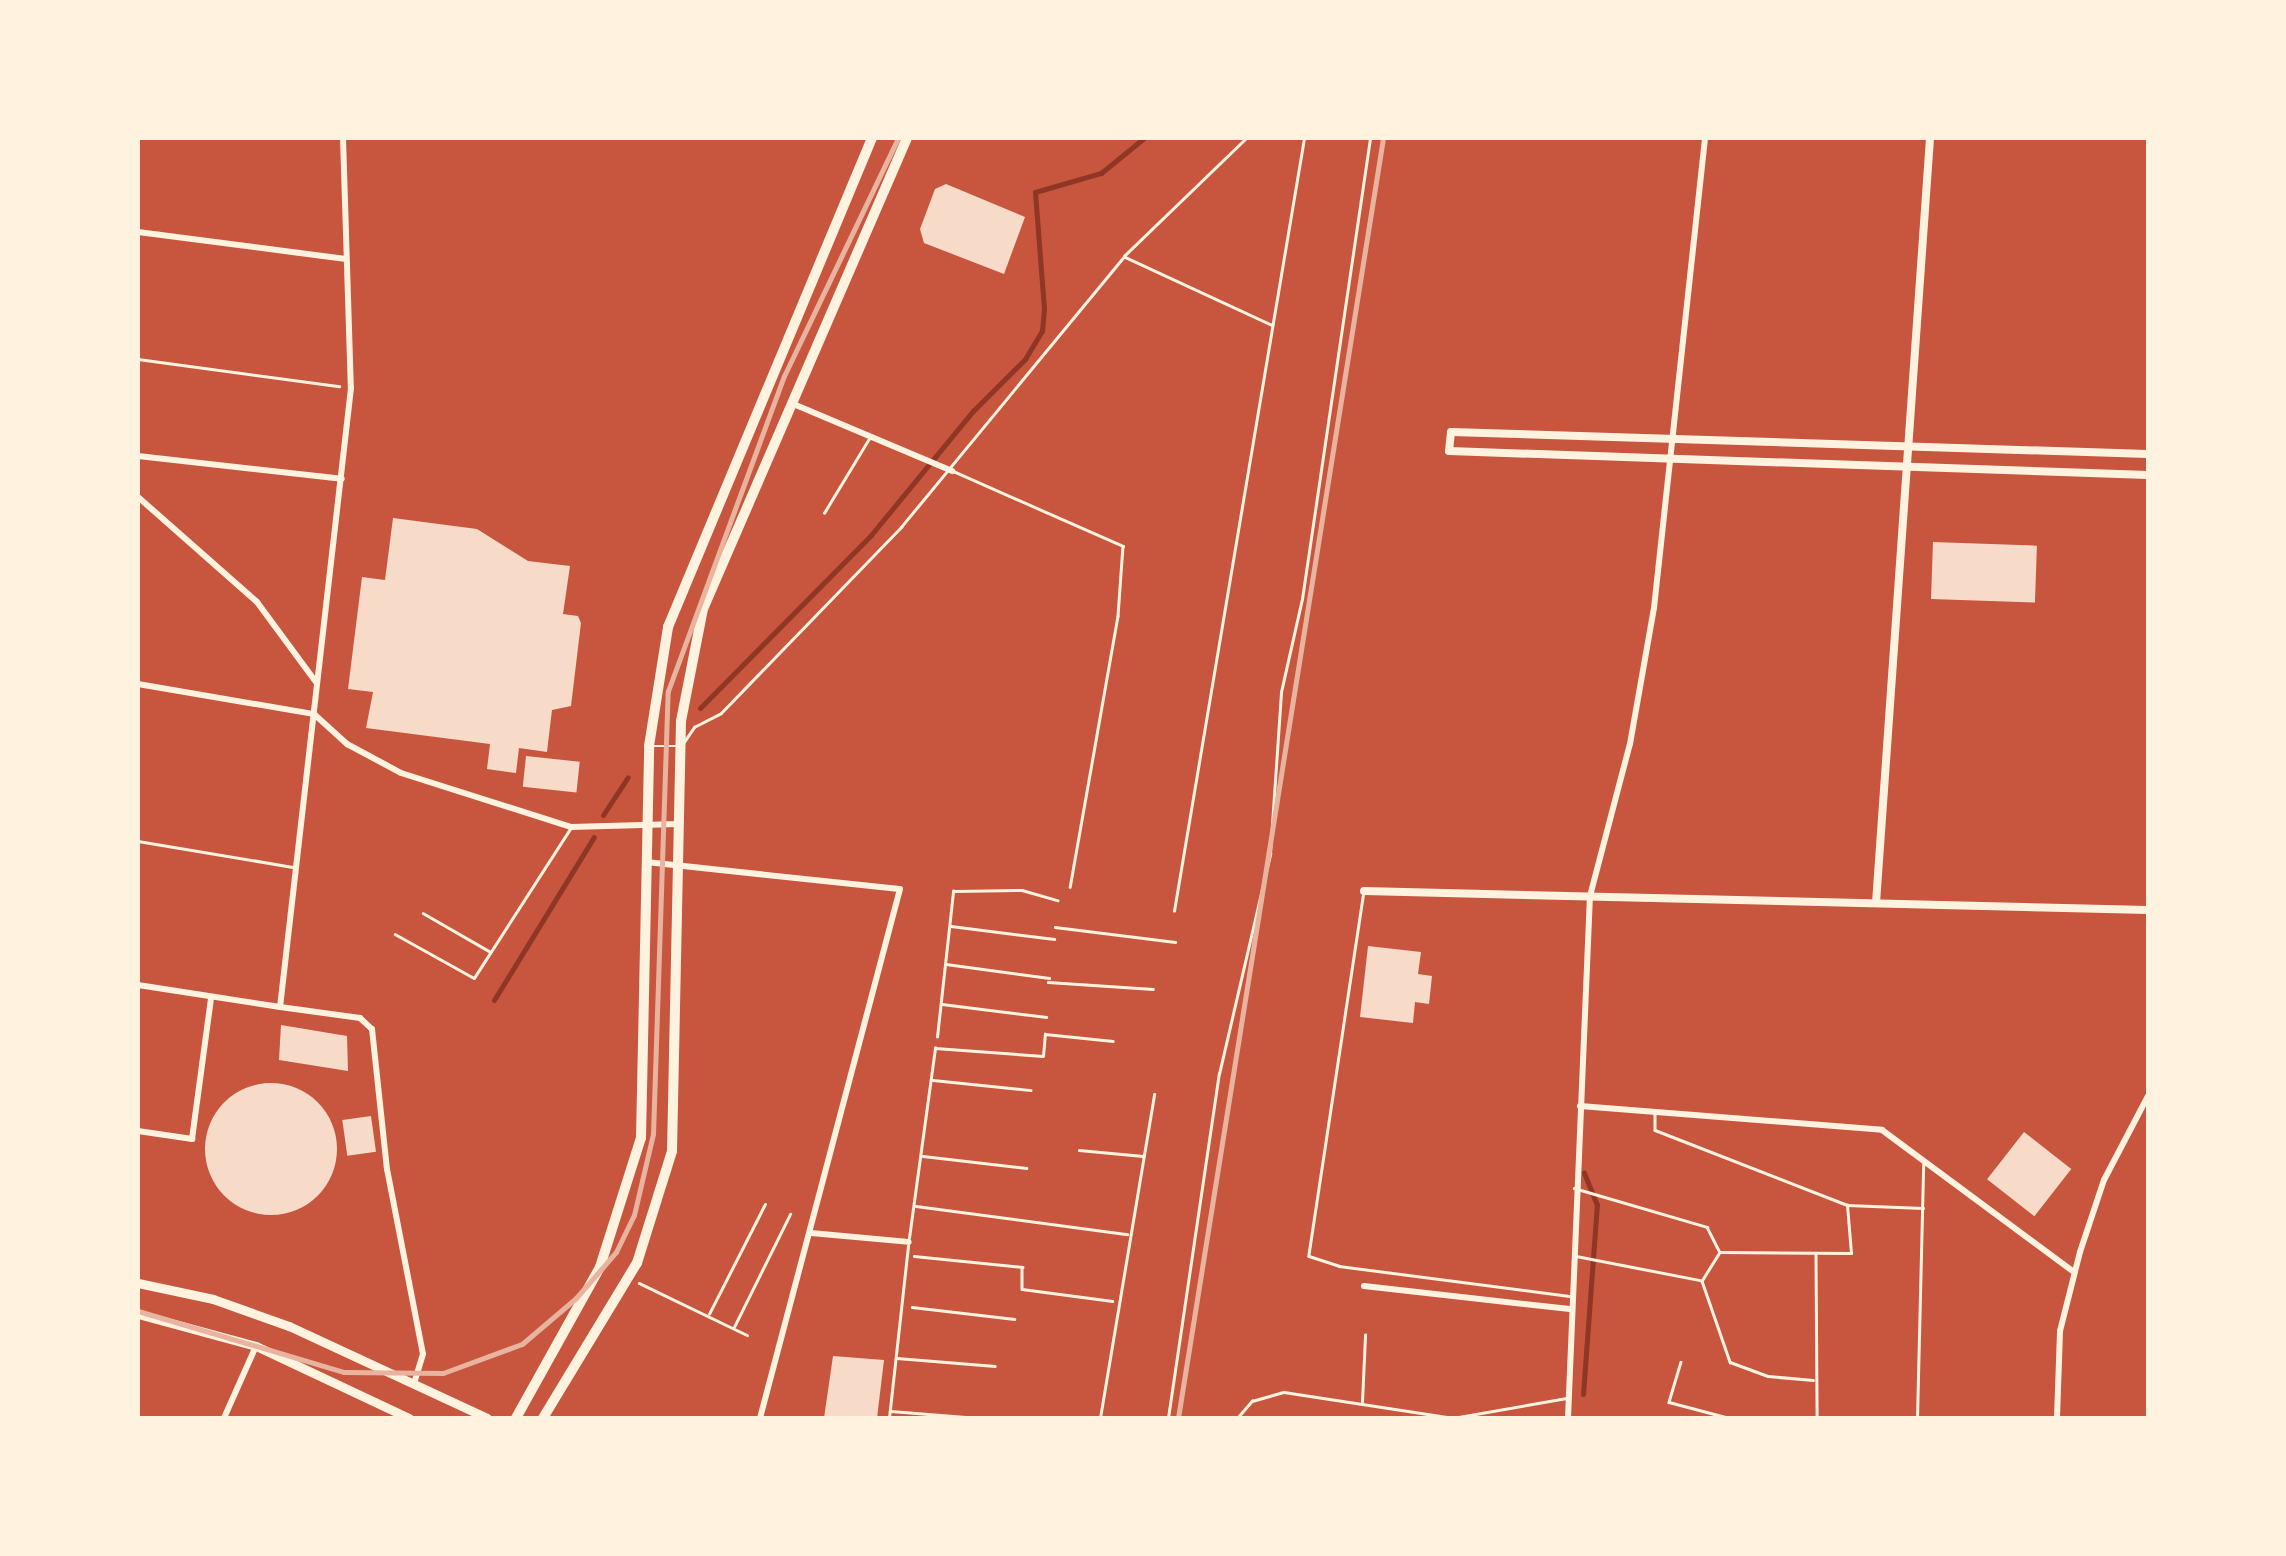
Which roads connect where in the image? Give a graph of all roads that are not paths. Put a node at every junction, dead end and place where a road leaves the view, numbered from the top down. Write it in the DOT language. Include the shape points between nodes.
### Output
graph roads {
  1 [pos="343,138"];
  2 [pos="872,138"];
  3 [pos="907,138"];
  4 [pos="1246,138"];
  5 [pos="1304,138"];
  6 [pos="1705,138"];
  7 [pos="1930,138"];
  8 [pos="138,232"];
  9 [pos="1124,256"];
  10 [pos="346,260"];
  11 [pos="1273,326"];
  12 [pos="790,402"];
  13 [pos="870,436"];
  14 [pos="1671,441"];
  15 [pos="1904,446"];
  16 [pos="2148,454"];
  17 [pos="138,456"];
  18 [pos="1668,459"];
  19 [pos="1903,466"];
  20 [pos="952,470"];
  21 [pos="2148,475"];
  22 [pos="342,479"];
  23 [pos="138,497"];
  24 [pos="824,513"];
  25 [pos="316,682"];
  26 [pos="138,684"];
  27 [pos="314,714"];
  28 [pos="648,746"];
  29 [pos="680,751"];
  30 [pos="647,824"];
  31 [pos="679,824"];
  32 [pos="571,827"];
  33 [pos="138,841"];
  34 [pos="646,862"];
  35 [pos="678,862"];
  36 [pos="295,867"];
  37 [pos="1070,887"];
  38 [pos="1364,891"];
  39 [pos="1590,896"];
  40 [pos="1876,903"];
  41 [pos="2148,910"];
  42 [pos="1174,911"];
  43 [pos="423,913"];
  44 [pos="395,934"];
  45 [pos="490,952"];
  46 [pos="138,985"];
  47 [pos="211,998"];
  48 [pos="280,1007"];
  49 [pos="1113,1040"];
  50 [pos="933,1080"];
  51 [pos="1030,1090"];
  52 [pos="1154,1094"];
  53 [pos="2148,1096"];
  54 [pos="1580,1106"];
  55 [pos="1655,1113"];
  56 [pos="138,1131"];
  57 [pos="1079,1150"];
  58 [pos="922,1156"];
  59 [pos="1143,1156"];
  60 [pos="1923,1158"];
  61 [pos="1026,1168"];
  62 [pos="1574,1188"];
  63 [pos="1847,1205"];
  64 [pos="915,1206"];
  65 [pos="1924,1208"];
  66 [pos="811,1232"];
  67 [pos="1129,1234"];
  68 [pos="909,1242"];
  69 [pos="1720,1252"];
  70 [pos="1816,1253"];
  71 [pos="1572,1255"];
  72 [pos="2074,1272"];
  73 [pos="1702,1281"];
  74 [pos="138,1283"];
  75 [pos="1364,1286"];
  76 [pos="1571,1296"];
  77 [pos="1570,1308"];
  78 [pos="138,1314"];
  79 [pos="1365,1335"];
  80 [pos="256,1346"];
  81 [pos="896,1358"];
  82 [pos="995,1366"];
  83 [pos="1813,1380"];
  84 [pos="415,1381"];
  85 [pos="1566,1398"];
  86 [pos="1362,1404"];
  87 [pos="890,1411"];
  88 [pos="224,1418"];
  89 [pos="409,1418"];
  90 [pos="486,1418"];
  91 [pos="516,1418"];
  92 [pos="543,1418"];
  93 [pos="760,1418"];
  94 [pos="889,1418"];
  95 [pos="978,1418"];
  96 [pos="1100,1418"];
  97 [pos="1237,1418"];
  98 [pos="1568,1418"];
  99 [pos="1817,1418"];
  100 [pos="1917,1418"];
  101 [pos="2058,1418"];
  1 -- 10 [label="street"];
  2 -- 28 [label="main road" via="684,580 660,658"];
  3 -- 12 [label="main road"];
  4 -- 9 [label="lane"];
  5 -- 11 [label="lane"];
  6 -- 14 [label="street"];
  7 -- 15 [label="street"];
  8 -- 10 [label="street"];
  9 -- 11 [label="lane"];
  9 -- 20 [label="lane"];
  10 -- 22 [label="street" via="351,388"];
  11 -- 42 [label="lane"];
  12 -- 13 [label="street"];
  12 -- 29 [label="main road" via="702,610"];
  13 -- 20 [label="street"];
  13 -- 24 [label="lane"];
  14 -- 15 [label="street"];
  14 -- 18 [label="street"];
  14 -- 18 [label="street" via="1450,432 1449,451"];
  15 -- 16 [label="street"];
  15 -- 19 [label="street"];
  17 -- 22 [label="street"];
  18 -- 19 [label="street"];
  18 -- 39 [label="street" via="1643,678"];
  19 -- 21 [label="street"];
  19 -- 40 [label="street"];
  20 -- 29 [label="lane" via="721,713 694,727"];
  20 -- 37 [label="lane" via="1123,546 1118,616"];
  22 -- 25 [label="street"];
  23 -- 25 [label="street" via="257,602"];
  25 -- 27 [label="street"];
  26 -- 27 [label="street"];
  27 -- 32 [label="street" via="347,744 401,773"];
  27 -- 36 [label="street"];
  28 -- 29 [label="lane"];
  28 -- 30 [label="main road"];
  29 -- 31 [label="main road"];
  30 -- 31 [label="street"];
  30 -- 32 [label="street"];
  30 -- 34 [label="main road"];
  31 -- 35 [label="main road"];
  32 -- 45 [label="lane"];
  33 -- 36 [label="lane"];
  34 -- 35 [label="street"];
  34 -- 91 [label="main road" via="642,1120 633,1177 600,1267"];
  35 -- 66 [label="street" via="900,889"];
  35 -- 92 [label="main road" via="676,1125 661,1201 629,1278"];
  36 -- 48 [label="street"];
  38 -- 39 [label="street"];
  38 -- 76 [label="lane" via="1310,1256 1339,1266"];
  39 -- 40 [label="street"];
  39 -- 54 [label="street"];
  40 -- 41 [label="street"];
  43 -- 45 [label="lane"];
  44 -- 45 [label="lane" via="474,978"];
  46 -- 47 [label="street"];
  47 -- 48 [label="street"];
  47 -- 56 [label="street" via="192,1139"];
  48 -- 84 [label="street" via="360,1018 372,1029 387,1169 424,1354"];
  49 -- 50 [label="lane" via="1045,1034 1043,1056 935,1048"];
  50 -- 51 [label="lane"];
  50 -- 58 [label="lane"];
  52 -- 59 [label="lane"];
  53 -- 72 [label="street" via="2104,1180"];
  54 -- 55 [label="street"];
  54 -- 62 [label="street"];
  55 -- 60 [label="street" via="1882,1130"];
  55 -- 63 [label="lane" via="1654,1130"];
  57 -- 59 [label="lane"];
  58 -- 61 [label="lane"];
  58 -- 64 [label="lane"];
  59 -- 67 [label="lane"];
  60 -- 65 [label="lane"];
  60 -- 72 [label="street"];
  62 -- 69 [label="lane" via="1707,1227"];
  62 -- 71 [label="street"];
  63 -- 65 [label="lane"];
  63 -- 70 [label="lane" via="1851,1252"];
  64 -- 67 [label="lane"];
  64 -- 68 [label="lane"];
  65 -- 100 [label="lane"];
  66 -- 68 [label="street"];
  66 -- 93 [label="street"];
  67 -- 96 [label="lane"];
  68 -- 81 [label="lane"];
  69 -- 70 [label="lane"];
  69 -- 73 [label="lane"];
  70 -- 83 [label="lane"];
  71 -- 73 [label="lane"];
  71 -- 76 [label="street"];
  72 -- 101 [label="street" via="2060,1331"];
  73 -- 83 [label="lane" via="1730,1362 1768,1376"];
  74 -- 84 [label="main road" via="213,1299 290,1326"];
  75 -- 77 [label="street"];
  76 -- 77 [label="street"];
  77 -- 85 [label="street"];
  78 -- 80 [label="main road"];
  79 -- 86 [label="lane"];
  80 -- 88 [label="street"];
  80 -- 89 [label="main road"];
  81 -- 82 [label="lane"];
  81 -- 87 [label="lane"];
  83 -- 99 [label="lane"];
  84 -- 90 [label="main road"];
  85 -- 86 [label="lane" via="1453,1418"];
  85 -- 98 [label="street"];
  86 -- 97 [label="lane" via="1284,1392 1252,1401"];
  87 -- 94 [label="lane"];
  87 -- 95 [label="lane"];
}
